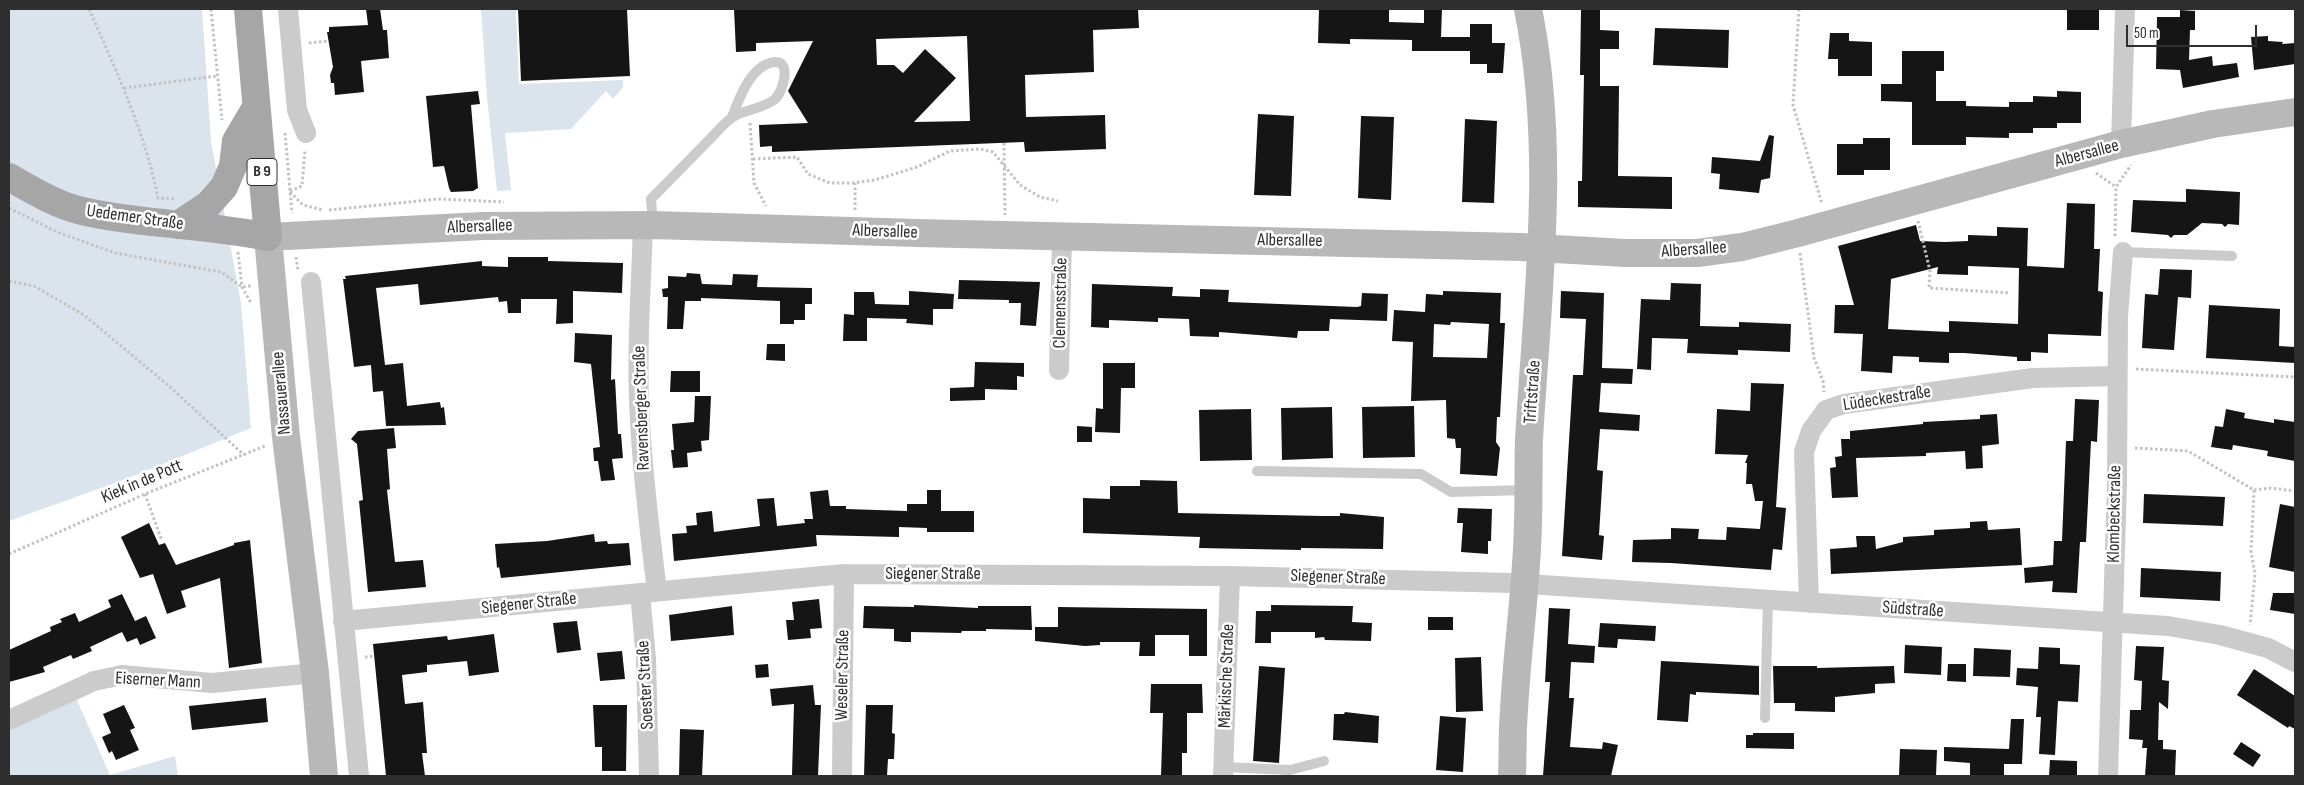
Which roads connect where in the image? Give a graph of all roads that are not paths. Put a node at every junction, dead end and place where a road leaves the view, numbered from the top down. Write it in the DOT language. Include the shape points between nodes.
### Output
graph roads {
  1 [pos="248,9"];
  2 [pos="288,9"];
  3 [pos="1528,9"];
  4 [pos="2125,9"];
  5 [pos="256,107"];
  6 [pos="2295,112"];
  7 [pos="732,117"];
  8 [pos="306,133"];
  9 [pos="2126,155"];
  10 [pos="9,178"];
  11 [pos="648,225"];
  12 [pos="178,226"];
  13 [pos="1062,236"];
  14 [pos="268,237"];
  15 [pos="1542,248"];
  16 [pos="2123,252"];
  17 [pos="2232,256"];
  18 [pos="311,282"];
  19 [pos="1059,370"];
  20 [pos="2118,372"];
  21 [pos="1257,471"];
  22 [pos="1527,490"];
  23 [pos="844,574"];
  24 [pos="1230,576"];
  25 [pos="1525,584"];
  26 [pos="649,592"];
  27 [pos="1768,600"];
  28 [pos="1809,603"];
  29 [pos="343,621"];
  30 [pos="2113,623"];
  31 [pos="2295,662"];
  32 [pos="315,673"];
  33 [pos="1765,718"];
  34 [pos="9,720"];
  35 [pos="1324,761"];
  36 [pos="1223,772"];
  37 [pos="324,776"];
  38 [pos="359,776"];
  39 [pos="649,776"];
  40 [pos="842,776"];
  41 [pos="1512,776"];
  42 [pos="2108,776"];
  1 -- 5 [label="main road, Nassauerallee / B 9"];
  2 -- 8 [label="street" via="296,110"];
  3 -- 15 [label="street, Triftstraße" via="1540,85"];
  4 -- 9 [label="street"];
  5 -- 12 [label="main road" via="236,141 233,166 224,187 208,204"];
  5 -- 14 [label="main road, Nassauerallee / B 9"];
  6 -- 9 [label="street, Albersallee" via="2213,124"];
  7 -- 7 [label="lane" via="764,106 778,95 785,68 783,64 771,62 753,75"];
  7 -- 11 [label="lane" via="651,199"];
  9 -- 15 [label="street, Albersallee" via="1912,201 1742,247 1697,253"];
  10 -- 12 [label="main road, Uedemer Straße" via="81,211"];
  11 -- 13 [label="street, Albersallee"];
  11 -- 14 [label="street, Albersallee" via="483,226"];
  11 -- 26 [label="street, Ravensberger Straße" via="639,321 640,421 650,536"];
  12 -- 14 [label="main road, Uedemer Straße" via="236,230"];
  13 -- 15 [label="street, Albersallee"];
  13 -- 19 [label="street, Clemensstraße"];
  14 -- 32 [label="street, Nassauerallee" via="286,437"];
  15 -- 22 [label="street, Triftstraße"];
  16 -- 17 [label="lane"];
  16 -- 20 [label="street, Klombeckstraße"];
  18 -- 29 [label="street"];
  20 -- 28 [label="street, Lüdeckestraße" via="2033,378 1844,404 1826,410 1811,430 1804,452"];
  20 -- 30 [label="street, Klombeckstraße"];
  21 -- 22 [label="lane" via="1421,474 1451,492"];
  22 -- 25 [label="street, Triftstraße"];
  23 -- 24 [label="street, Siegener Straße"];
  23 -- 26 [label="street, Siegener Straße"];
  23 -- 40 [label="street, Weseler Straße"];
  24 -- 25 [label="street, Siegener Straße"];
  24 -- 36 [label="street, Märkische Straße"];
  25 -- 27 [label="street, Südstraße"];
  25 -- 41 [label="street, Triftstraße"];
  26 -- 29 [label="street, Siegener Straße"];
  26 -- 39 [label="street, Soester Straße" via="646,659"];
  27 -- 28 [label="street, Südstraße"];
  27 -- 33 [label="lane"];
  28 -- 30 [label="street, Südstraße"];
  29 -- 38 [label="street"];
  30 -- 31 [label="street, Südstraße" via="2168,626 2220,635 2268,648"];
  30 -- 42 [label="street, Klombeckstraße"];
  32 -- 34 [label="street, Eiserner Mann" via="212,683 122,675 94,681"];
  32 -- 37 [label="street, Nassauerallee"];
  35 -- 36 [label="lane" via="1290,770"];
}
